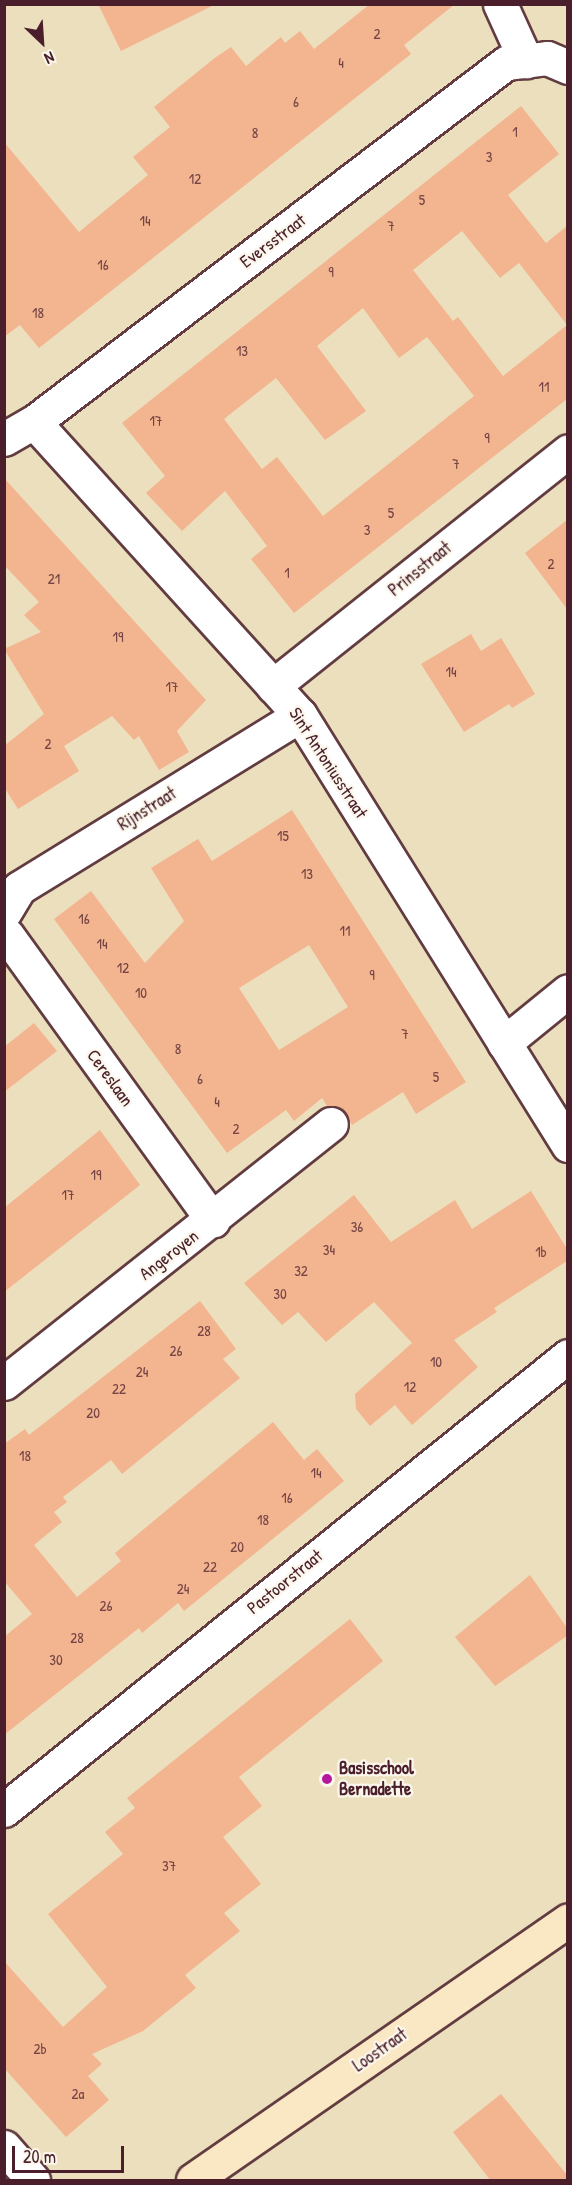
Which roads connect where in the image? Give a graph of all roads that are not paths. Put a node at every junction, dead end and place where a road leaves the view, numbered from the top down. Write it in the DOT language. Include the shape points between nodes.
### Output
graph roads {
  1 [pos="500,4"];
  2 [pos="547,62"];
  3 [pos="34,422"];
  4 [pos="4,439"];
  5 [pos="567,451"];
  6 [pos="273,686"];
  7 [pos="300,715"];
  8 [pos="5,927"];
  9 [pos="567,991"];
  10 [pos="504,1044"];
  11 [pos="331,1124"];
  12 [pos="567,1145"];
  13 [pos="213,1221"];
  14 [pos="567,1356"];
  15 [pos="4,1383"];
  16 [pos="4,1810"];
  17 [pos="567,1920"];
  18 [pos="4,2147"];
  19 [pos="33,2181"];
  20 [pos="193,2181"];
  1 -- 2 [label="street"];
  2 -- 3 [label="street, Eversstraat" via="506,63"];
  3 -- 4 [label="street, Eversstraat"];
  3 -- 6 [label="street, Sint Antoniusstraat"];
  5 -- 6 [label="street, Prinsstraat"];
  6 -- 7 [label="street, Sint Antoniusstraat"];
  7 -- 8 [label="street, Rijnstraat" via="19,888"];
  7 -- 10 [label="street, Sint Antoniusstraat"];
  8 -- 13 [label="street, Cereslaan"];
  9 -- 10 [label="street"];
  10 -- 12 [label="street, Sint Antoniusstraat"];
  11 -- 13 [label="street, Angeroyen"];
  13 -- 15 [label="street, Angeroyen"];
  14 -- 16 [label="street, Pastoorstraat"];
  17 -- 20 [label="street, Loostraat"];
  18 -- 19 [label="street"];
}
